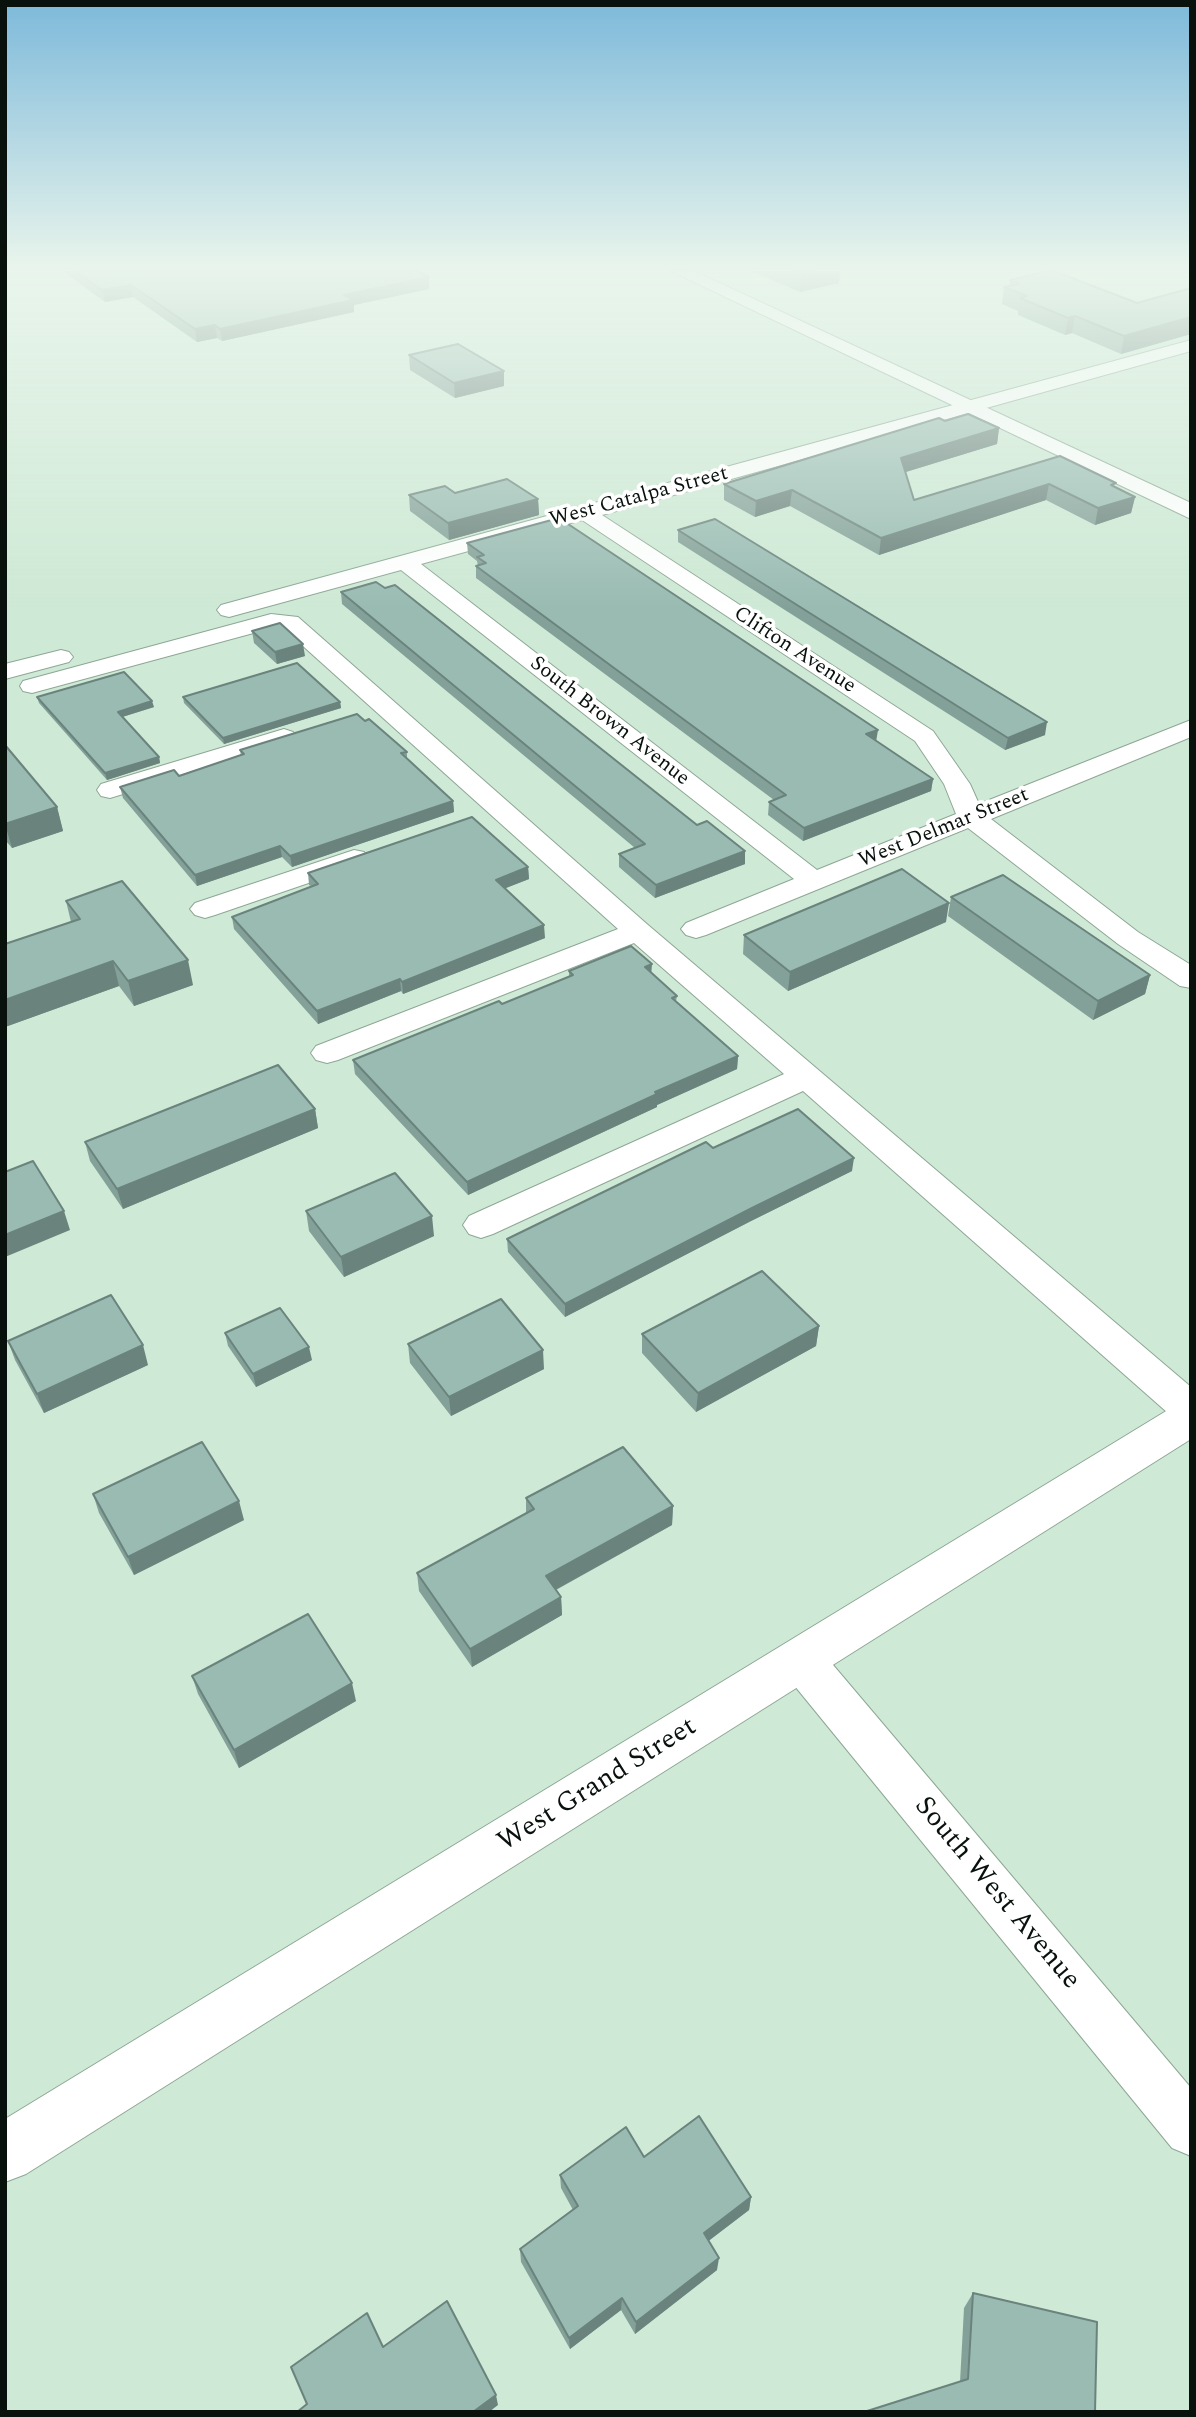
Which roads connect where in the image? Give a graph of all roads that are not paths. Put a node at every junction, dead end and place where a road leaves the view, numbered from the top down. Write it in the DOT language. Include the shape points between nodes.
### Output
graph roads {
  1 [pos="920,384"];
  2 [pos="1056,384"];
  3 [pos="971,408"];
  4 [pos="1188,508"];
  5 [pos="585,513"];
  6 [pos="404,562"];
  7 [pos="206,616"];
  8 [pos="179,624"];
  9 [pos="5,672"];
  10 [pos="32,686"];
  11 [pos="1191,728"];
  12 [pos="306,730"];
  13 [pos="110,790"];
  14 [pos="972,818"];
  15 [pos="384,847"];
  16 [pos="814,881"];
  17 [pos="205,909"];
  18 [pos="696,929"];
  19 [pos="638,931"];
  20 [pos="1191,979"];
  21 [pos="327,1053"];
  22 [pos="806,1077"];
  23 [pos="481,1225"];
  24 [pos="1191,1410"];
  25 [pos="1191,1417"];
  26 [pos="801,1660"];
  27 [pos="1191,2129"];
  28 [pos="5,2153"];
  1 -- 3 [label="main road"];
  2 -- 3 [label="street, West Catalpa Street"];
  3 -- 4 [label="main road"];
  3 -- 5 [label="street, West Catalpa Street"];
  5 -- 6 [label="street, West Catalpa Street"];
  5 -- 14 [label="street, Clifton Avenue" via="924,736 957,784"];
  6 -- 7 [label="street, West Catalpa Street"];
  6 -- 16 [label="street, South Brown Avenue"];
  8 -- 9 [label="street"];
  10 -- 19 [label="street" via="271,621 290,622 372,710 486,812"];
  11 -- 14 [label="street, West Delmar Street"];
  12 -- 13 [label="street"];
  14 -- 16 [label="street, West Delmar Street"];
  14 -- 20 [label="street" via="1128,938"];
  15 -- 17 [label="street"];
  16 -- 18 [label="street, West Delmar Street"];
  19 -- 21 [label="street"];
  19 -- 22 [label="street"];
  22 -- 23 [label="street"];
  22 -- 24 [label="street"];
  25 -- 26 [label="main road, West Grand Street"];
  26 -- 27 [label="street, South West Avenue"];
  26 -- 28 [label="main road, West Grand Street"];
}
